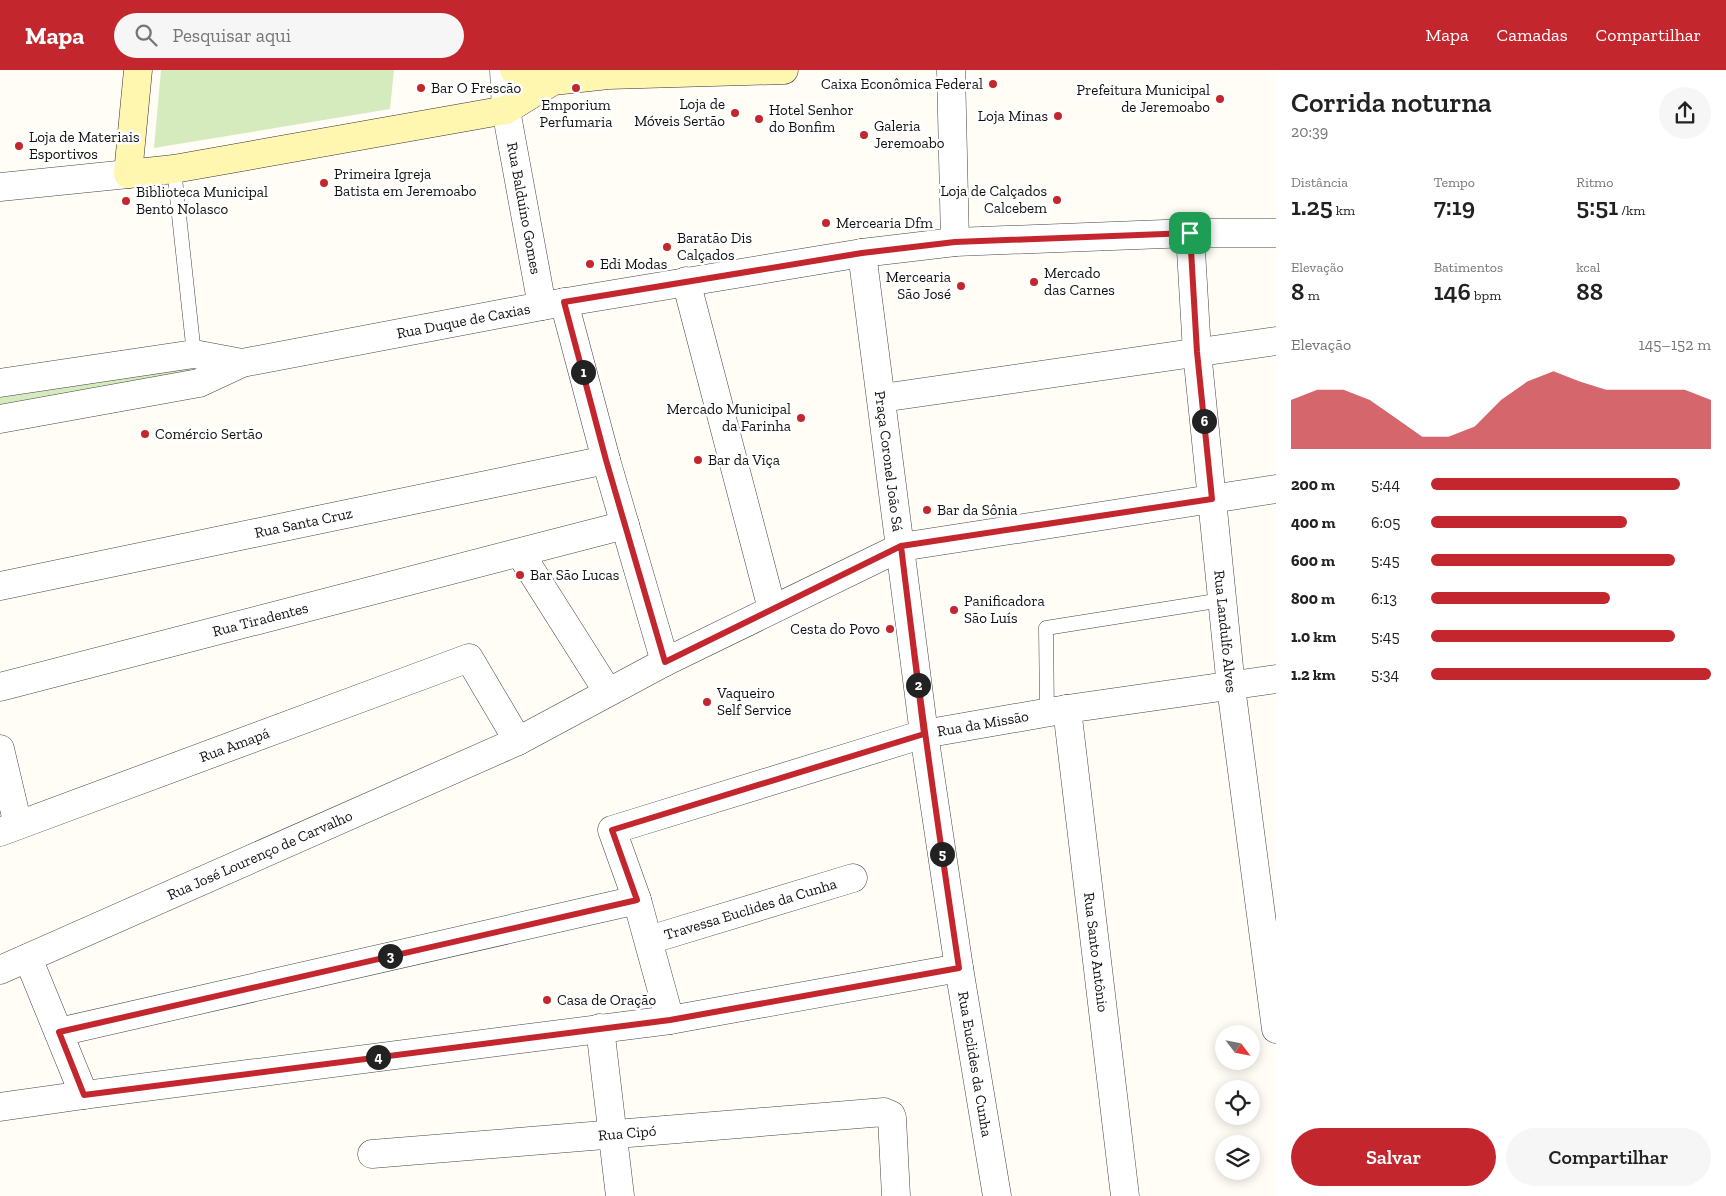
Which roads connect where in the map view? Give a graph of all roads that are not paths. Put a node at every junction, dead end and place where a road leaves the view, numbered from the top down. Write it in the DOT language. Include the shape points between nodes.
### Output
graph roads {
  1 [pos="138,70"];
  2 [pos="504,70"];
  3 [pos="514,70"];
  4 [pos="784,70"];
  5 [pos="951,70"];
  6 [pos="553,81"];
  7 [pos="506,110"];
  8 [pos="174,170"];
  9 [pos="128,174"];
  10 [pos="0,187"];
  11 [pos="1190,233"];
  12 [pos="1276,233"];
  13 [pos="955,242"];
  14 [pos="862,253"];
  15 [pos="686,281"];
  16 [pos="553,304"];
  17 [pos="1276,341"];
  18 [pos="1197,352"];
  19 [pos="194,354"];
  20 [pos="242,363"];
  21 [pos="0,383"];
  22 [pos="882,398"];
  23 [pos="0,419"];
  24 [pos="606,460"];
  25 [pos="1276,489"];
  26 [pos="1212,499"];
  27 [pos="625,525"];
  28 [pos="901,546"];
  29 [pos="520,552"];
  30 [pos="0,586"];
  31 [pos="1222,600"];
  32 [pos="772,609"];
  33 [pos="665,662"];
  34 [pos="1276,679"];
  35 [pos="0,687"];
  36 [pos="1231,687"];
  37 [pos="608,692"];
  38 [pos="1057,711"];
  39 [pos="924,734"];
  40 [pos="518,741"];
  41 [pos="0,749"];
  42 [pos="9,828"];
  43 [pos="852,878"];
  44 [pos="637,900"];
  45 [pos="649,940"];
  46 [pos="28,958"];
  47 [pos="959,968"];
  48 [pos="0,970"];
  49 [pos="670,1020"];
  50 [pos="600,1028"];
  51 [pos="1276,1029"];
  52 [pos="59,1032"];
  53 [pos="84,1095"];
  54 [pos="0,1107"];
  55 [pos="612,1134"];
  56 [pos="372,1154"];
  57 [pos="620,1196"];
  58 [pos="896,1196"];
  59 [pos="997,1196"];
  60 [pos="1125,1196"];
  1 -- 9 [label="street"];
  2 -- 7 [label="street, Rua Balduíno Gomes"];
  3 -- 6 [label="street"];
  4 -- 6 [label="street" via="608,75"];
  5 -- 13 [label="street"];
  6 -- 7 [label="street"];
  7 -- 8 [label="street"];
  7 -- 16 [label="street, Rua Balduíno Gomes"];
  8 -- 9 [label="street"];
  8 -- 19 [label="lane"];
  9 -- 10 [label="street"];
  11 -- 12 [label="street"];
  11 -- 13 [label="street"];
  11 -- 18 [label="street, Rua Landulfo Alves"];
  13 -- 14 [label="street"];
  14 -- 15 [label="street"];
  14 -- 22 [label="street, Praça Coronel João Sá"];
  15 -- 16 [label="street, Rua Duque de Caxias"];
  15 -- 32 [label="street"];
  16 -- 20 [label="street, Rua Duque de Caxias"];
  16 -- 24 [label="street, Rua Balduíno Gomes"];
  17 -- 18 [label="street"];
  18 -- 22 [label="street"];
  18 -- 26 [label="street, Rua Landulfo Alves"];
  19 -- 20 [label="street, Rua Duque de Caxias"];
  19 -- 21 [label="street, Rua Duque de Caxias"];
  20 -- 23 [label="street, Rua Duque de Caxias" via="199,384"];
  22 -- 28 [label="street, Praça Coronel João Sá"];
  24 -- 27 [label="street, Rua Balduíno Gomes"];
  24 -- 30 [label="street, Rua Santa Cruz"];
  25 -- 26 [label="street"];
  26 -- 28 [label="street"];
  26 -- 31 [label="street, Rua Landulfo Alves"];
  27 -- 29 [label="street, Rua Tiradentes"];
  27 -- 33 [label="street, Rua Balduíno Gomes"];
  28 -- 32 [label="street, Praça Coronel João Sá"];
  28 -- 39 [label="street, Rua Euclides da Cunha"];
  29 -- 35 [label="street, Rua Tiradentes"];
  29 -- 37 [label="street"];
  31 -- 36 [label="street, Rua Landulfo Alves"];
  31 -- 38 [label="lane" via="1046,628"];
  32 -- 33 [label="street, Praça Coronel João Sá"];
  33 -- 37 [label="street, Rua José Lourenço de Carvalho"];
  34 -- 36 [label="street, Rua da Missão"];
  36 -- 38 [label="street, Rua da Missão"];
  36 -- 51 [label="street, Rua Landulfo Alves"];
  37 -- 40 [label="street, Rua José Lourenço de Carvalho"];
  38 -- 39 [label="street, Rua da Missão"];
  38 -- 60 [label="street, Rua Santo Antônio"];
  39 -- 44 [label="street, Rua da Missão" via="612,830"];
  39 -- 47 [label="street, Rua Euclides da Cunha"];
  40 -- 42 [label="street, Rua Amapá" via="468,658"];
  40 -- 46 [label="street, Rua José Lourenço de Carvalho"];
  41 -- 42 [label="street"];
  43 -- 45 [label="street, Travessa Euclides da Cunha"];
  44 -- 45 [label="street"];
  44 -- 52 [label="street"];
  45 -- 49 [label="street"];
  46 -- 48 [label="street, Rua José Lourenço de Carvalho"];
  46 -- 52 [label="street"];
  47 -- 49 [label="street"];
  47 -- 59 [label="street, Rua Euclides da Cunha"];
  49 -- 50 [label="street"];
  50 -- 53 [label="street"];
  50 -- 55 [label="street"];
  52 -- 53 [label="street"];
  53 -- 54 [label="street"];
  55 -- 56 [label="street, Rua Cipó"];
  55 -- 57 [label="street"];
  55 -- 58 [label="street, Rua Cipó" via="884,1112 892,1118"];
}
